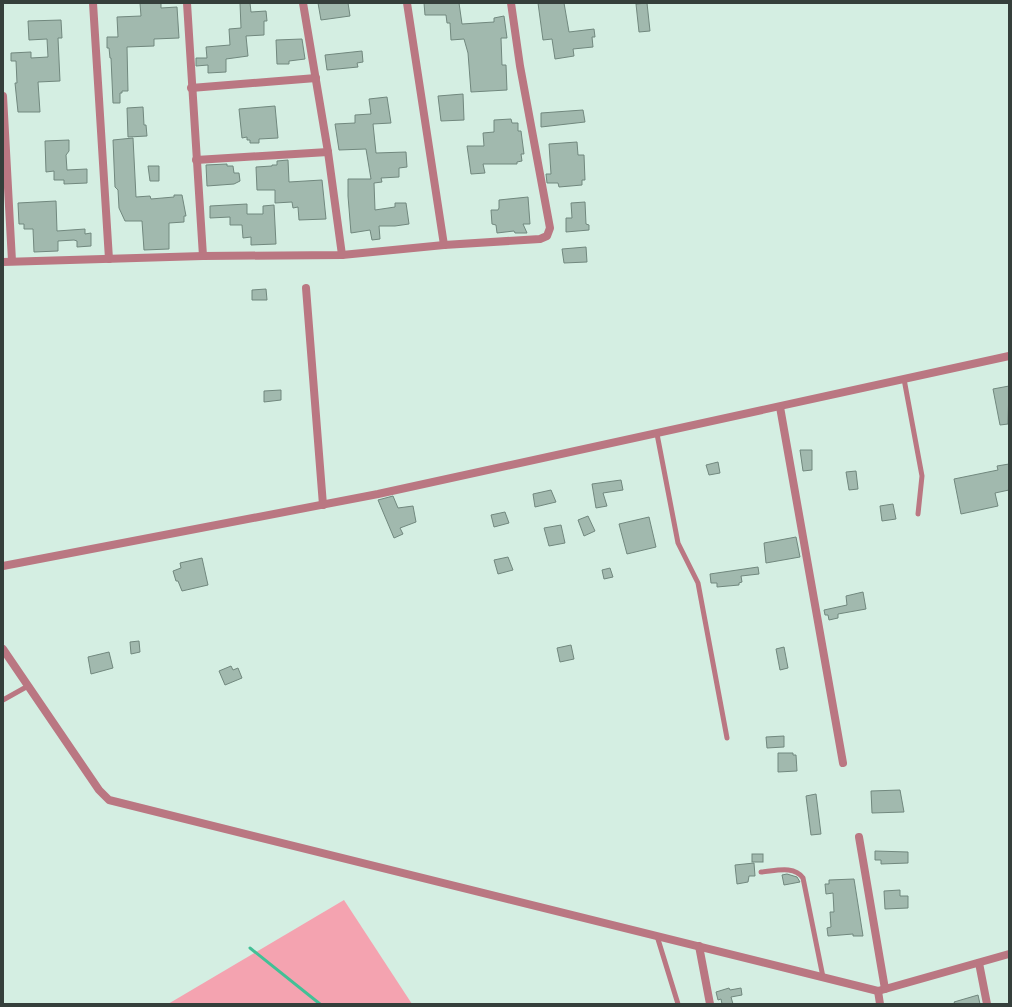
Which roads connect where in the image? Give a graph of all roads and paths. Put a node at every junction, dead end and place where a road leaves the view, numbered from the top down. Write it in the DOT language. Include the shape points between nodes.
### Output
graph roads {
  1 [pos="93,3"];
  2 [pos="187,3"];
  3 [pos="303,3"];
  4 [pos="407,3"];
  5 [pos="511,3"];
  6 [pos="316,78"];
  7 [pos="191,88"];
  8 [pos="3,96"];
  9 [pos="328,152"];
  10 [pos="196,160"];
  11 [pos="444,245"];
  12 [pos="342,255"];
  13 [pos="203,256"];
  14 [pos="109,259"];
  15 [pos="12,261"];
  16 [pos="3,262"];
  17 [pos="306,288"];
  18 [pos="1009,356"];
  19 [pos="904,379"];
  20 [pos="780,407"];
  21 [pos="657,434"];
  22 [pos="323,505"];
  23 [pos="918,514"];
  24 [pos="3,566"];
  25 [pos="3,649"];
  26 [pos="28,686"];
  27 [pos="3,700"];
  28 [pos="727,738"];
  29 [pos="842,763"];
  30 [pos="859,837"];
  31 [pos="761,872"];
  32 [pos="657,936"];
  33 [pos="699,946"];
  34 [pos="1009,954"];
  35 [pos="978,963"];
  36 [pos="823,977"];
  37 [pos="881,990"];
  38 [pos="678,1004"];
  39 [pos="710,1004"];
  40 [pos="880,1004"];
  41 [pos="986,1004"];
  1 -- 14 [label="street"];
  2 -- 7 [label="street"];
  3 -- 6 [label="street"];
  4 -- 11 [label="street"];
  5 -- 11 [label="street" via="550,228 547,236 540,239"];
  6 -- 7 [label="street"];
  6 -- 9 [label="street"];
  7 -- 10 [label="street"];
  8 -- 15 [label="street"];
  9 -- 10 [label="street"];
  9 -- 12 [label="street"];
  10 -- 13 [label="street"];
  11 -- 12 [label="street"];
  12 -- 13 [label="street"];
  13 -- 14 [label="street"];
  14 -- 15 [label="street"];
  15 -- 16 [label="street"];
  17 -- 22 [label="street"];
  18 -- 19 [label="street"];
  19 -- 20 [label="street"];
  19 -- 23 [label="lane" via="922,476"];
  20 -- 21 [label="street"];
  20 -- 29 [label="street"];
  21 -- 22 [label="street"];
  21 -- 28 [label="lane" via="678,543 698,583"];
  22 -- 24 [label="street"];
  25 -- 26 [label="street"];
  26 -- 27 [label="lane"];
  26 -- 32 [label="street" via="99,790 109,800"];
  30 -- 37 [label="street"];
  31 -- 36 [label="lane" via="793,869 803,878"];
  32 -- 33 [label="street"];
  32 -- 38 [label="lane"];
  33 -- 36 [label="street"];
  33 -- 39 [label="street"];
  34 -- 35 [label="street"];
  35 -- 37 [label="street"];
  35 -- 41 [label="street"];
  36 -- 37 [label="street"];
  37 -- 40 [label="street"];
}
